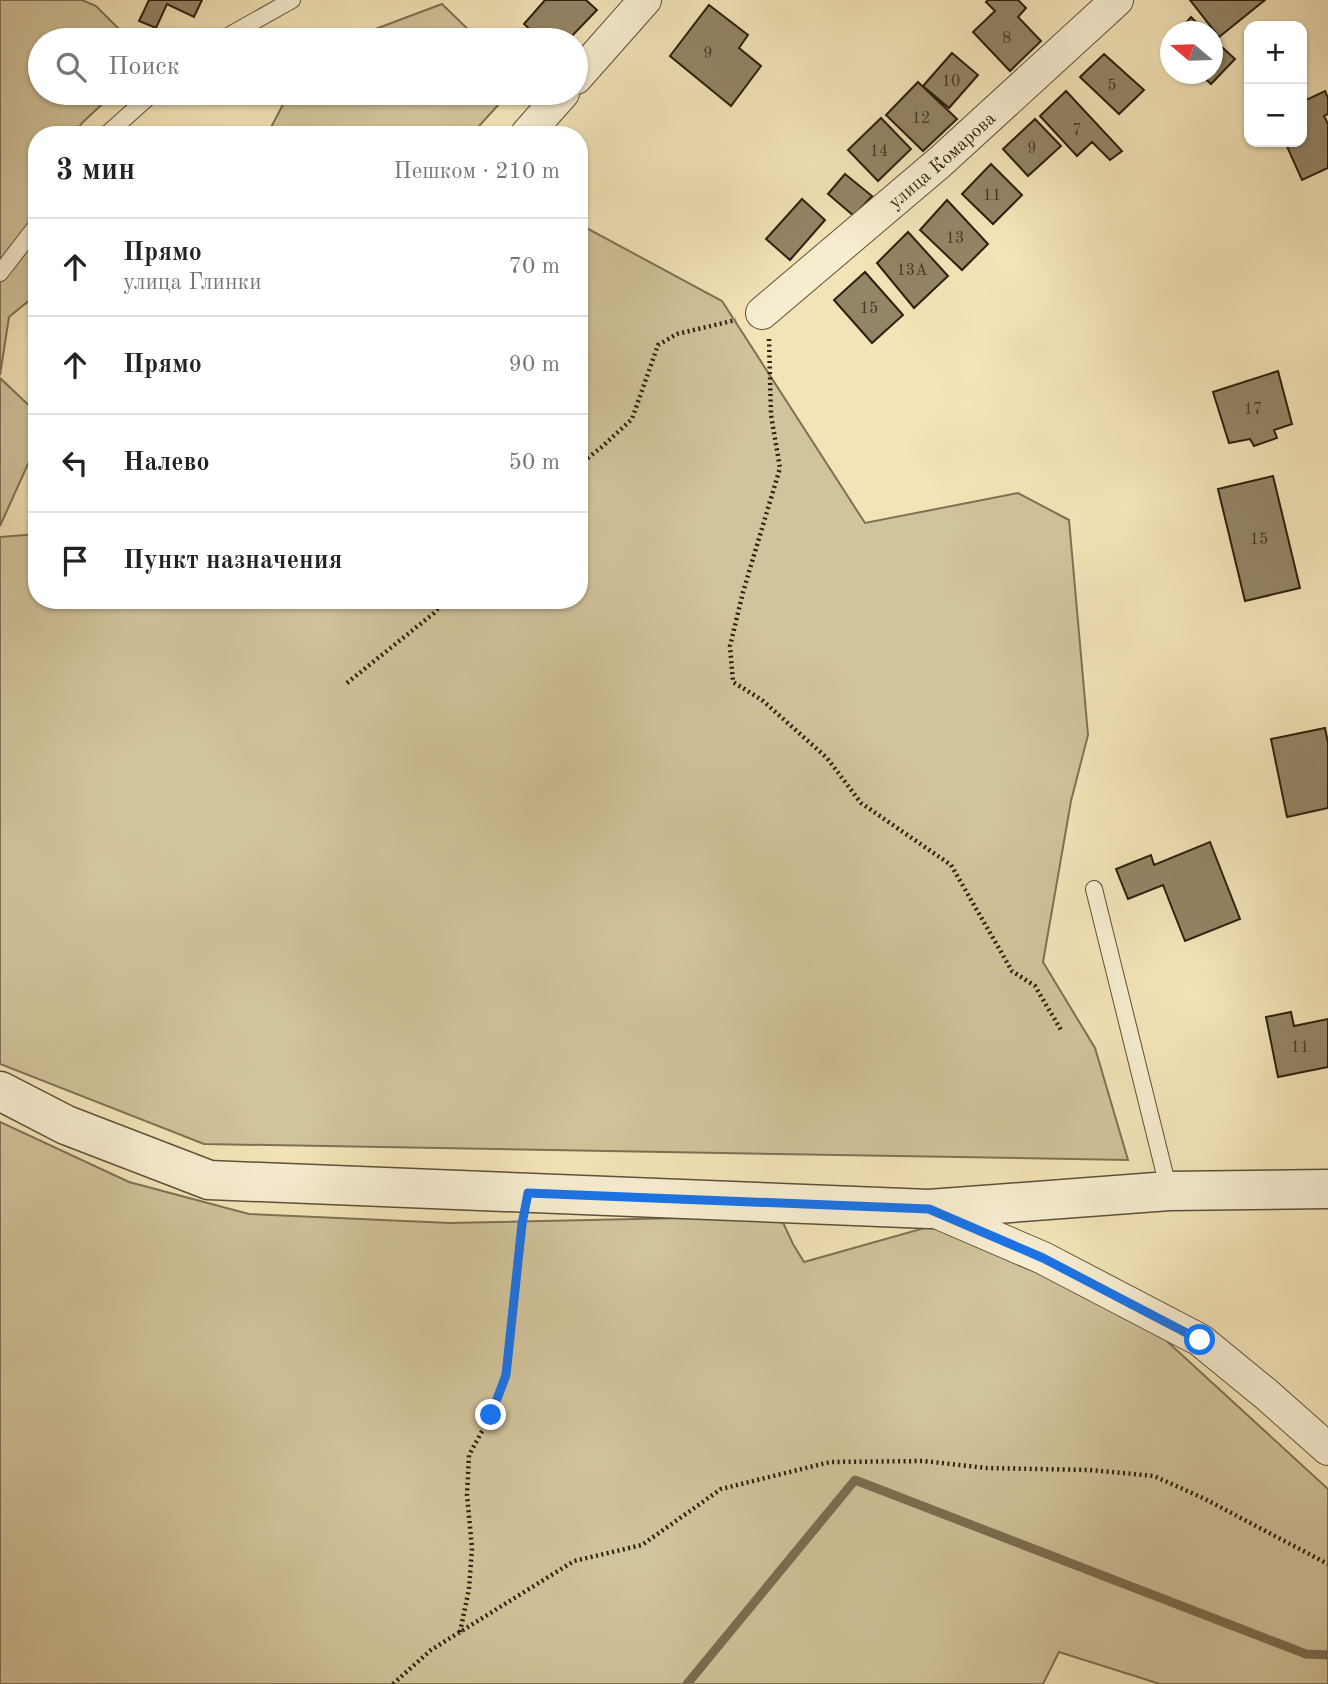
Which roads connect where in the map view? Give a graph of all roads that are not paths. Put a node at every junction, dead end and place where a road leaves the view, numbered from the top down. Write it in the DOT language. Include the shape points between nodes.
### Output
graph roads {
  1 [pos="292,0"];
  2 [pos="645,0"];
  3 [pos="1117,0"];
  4 [pos="242,28"];
  5 [pos="588,64"];
  6 [pos="140,105"];
  7 [pos="552,105"];
  8 [pos="116,126"];
  9 [pos="534,126"];
  10 [pos="28,237"];
  11 [pos="0,274"];
  12 [pos="762,313"];
  13 [pos="1094,889"];
  14 [pos="0,1091"];
  15 [pos="1328,1189"];
  16 [pos="1169,1191"];
  17 [pos="929,1209"];
  18 [pos="1328,1449"];
  1 -- 4 [label="lane"];
  2 -- 5 [label="street"];
  3 -- 12 [label="street, улица Комарова" via="940,162"];
  6 -- 8 [label="lane"];
  7 -- 9 [label="street"];
  10 -- 11 [label="lane"];
  13 -- 16 [label="lane"];
  14 -- 17 [label="street" via="66,1125 209,1180"];
  15 -- 16 [label="street"];
  16 -- 17 [label="street"];
  17 -- 18 [label="street" via="1043,1258 1200,1340"];
}
